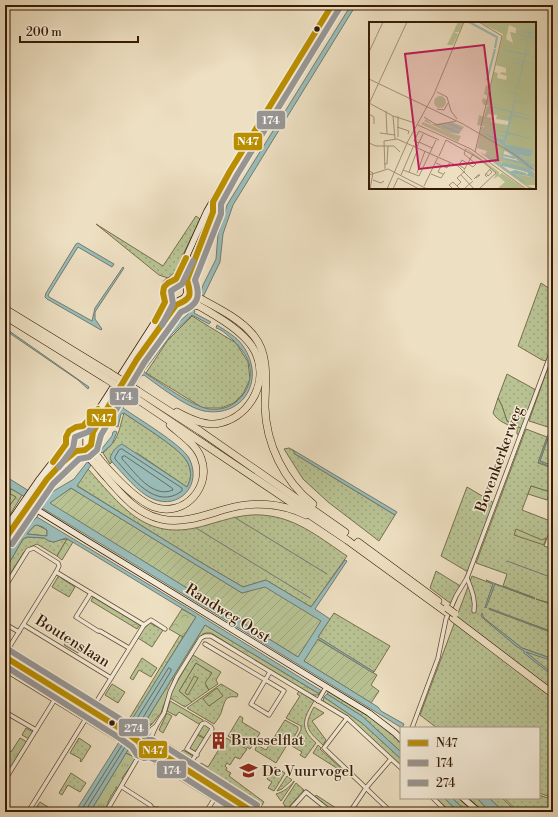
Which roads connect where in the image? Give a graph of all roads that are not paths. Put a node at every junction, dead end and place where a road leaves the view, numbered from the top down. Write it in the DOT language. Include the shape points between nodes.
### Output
graph roads {
  1 [pos="332,5"];
  2 [pos="214,202"];
  3 [pos="176,280"];
  4 [pos="186,284"];
  5 [pos="188,295"];
  6 [pos="167,298"];
  7 [pos="176,303"];
  8 [pos="5,309"];
  9 [pos="203,309"];
  10 [pos="5,316"];
  11 [pos="158,324"];
  12 [pos="553,348"];
  13 [pos="107,375"];
  14 [pos="136,394"];
  15 [pos="153,410"];
  16 [pos="86,431"];
  17 [pos="68,442"];
  18 [pos="85,448"];
  19 [pos="63,462"];
  20 [pos="29,503"];
  21 [pos="5,528"];
  22 [pos="350,538"];
  23 [pos="5,539"];
  24 [pos="56,572"];
  25 [pos="468,578"];
  26 [pos="5,587"];
  27 [pos="91,593"];
  28 [pos="474,611"];
  29 [pos="454,616"];
  30 [pos="5,624"];
  31 [pos="24,624"];
  32 [pos="144,625"];
  33 [pos="165,629"];
  34 [pos="19,632"];
  35 [pos="205,644"];
  36 [pos="226,646"];
  37 [pos="129,648"];
  38 [pos="221,653"];
  39 [pos="5,654"];
  40 [pos="5,658"];
  41 [pos="5,670"];
  42 [pos="270,672"];
  43 [pos="111,678"];
  44 [pos="265,680"];
  45 [pos="326,687"];
  46 [pos="553,690"];
  47 [pos="60,691"];
  48 [pos="553,694"];
  49 [pos="54,700"];
  50 [pos="318,701"];
  51 [pos="91,710"];
  52 [pos="5,712"];
  53 [pos="346,718"];
  54 [pos="85,719"];
  55 [pos="412,727"];
  56 [pos="36,730"];
  57 [pos="116,738"];
  58 [pos="400,738"];
  59 [pos="147,742"];
  60 [pos="142,751"];
  61 [pos="197,755"];
  62 [pos="391,759"];
  63 [pos="400,767"];
  64 [pos="187,769"];
  65 [pos="5,780"];
  66 [pos="122,787"];
  67 [pos="366,788"];
  68 [pos="220,790"];
  69 [pos="214,799"];
  70 [pos="434,799"];
  71 [pos="464,799"];
  72 [pos="152,811"];
  73 [pos="28,812"];
  74 [pos="106,812"];
  75 [pos="164,812"];
  76 [pos="206,812"];
  77 [pos="253,812"];
  78 [pos="288,812"];
  79 [pos="331,812"];
  80 [pos="350,812"];
  81 [pos="391,812"];
  82 [pos="447,812"];
  83 [pos="479,812"];
  1 -- 2 [label="main road" via="230,171"];
  2 -- 3 [label="main road" via="207,211"];
  2 -- 4 [label="main road" via="185,279"];
  3 -- 4 [label="main road"];
  3 -- 6 [label="main road" via="168,283 163,293"];
  4 -- 5 [label="main road"];
  5 -- 7 [label="main road"];
  5 -- 9 [label="highway"];
  5 -- 22 [label="highway" via="244,325 255,337 265,360 266,421 276,455 286,474 306,498"];
  6 -- 7 [label="main road"];
  6 -- 11 [label="main road"];
  7 -- 11 [label="main road"];
  8 -- 13 [label="highway"];
  9 -- 11 [label="highway" via="192,305 185,306"];
  9 -- 14 [label="highway" via="248,341 257,355 259,381 258,390 252,401 231,418 214,424 201,423 160,401"];
  10 -- 13 [label="highway"];
  11 -- 16 [label="main road"];
  11 -- 16 [label="main road" via="104,414"];
  12 -- 25 [label="street, Bovenkerkerweg"];
  13 -- 14 [label="highway, bridge"];
  14 -- 15 [label="highway"];
  14 -- 22 [label="highway" via="200,431"];
  15 -- 18 [label="highway" via="200,455 204,466 203,479 196,495 188,502 169,509 155,507 138,497"];
  15 -- 22 [label="highway"];
  16 -- 17 [label="main road" via="76,427 71,431"];
  16 -- 18 [label="main road"];
  16 -- 18 [label="main road"];
  17 -- 18 [label="main road"];
  17 -- 20 [label="main road" via="68,447 57,457"];
  18 -- 19 [label="main road"];
  18 -- 19 [label="main road"];
  18 -- 22 [label="highway" via="91,460 133,505 161,519 189,520 240,506 271,505 303,514"];
  19 -- 20 [label="main road"];
  20 -- 21 [label="main road"];
  20 -- 23 [label="main road"];
  20 -- 45 [label="main road, Randweg Oost"];
  22 -- 29 [label="highway"];
  24 -- 26 [label="street" via="59,566 56,561 31,548"];
  24 -- 27 [label="street"];
  24 -- 31 [label="street"];
  25 -- 28 [label="street" via="474,597"];
  25 -- 55 [label="street, Bovenkerkerweg" via="456,596 446,619 438,658"];
  27 -- 32 [label="street"];
  27 -- 37 [label="street" via="76,617"];
  29 -- 46 [label="highway"];
  29 -- 48 [label="highway"];
  30 -- 34 [label="street"];
  31 -- 34 [label="street"];
  31 -- 43 [label="street, Boutenslaan"];
  32 -- 33 [label="street" via="151,620"];
  32 -- 37 [label="street"];
  34 -- 39 [label="street"];
  35 -- 38 [label="street"];
  36 -- 38 [label="street"];
  36 -- 42 [label="street"];
  36 -- 59 [label="street" via="211,636 201,638 177,677 164,713"];
  37 -- 43 [label="street"];
  38 -- 44 [label="street"];
  40 -- 47 [label="main road"];
  41 -- 49 [label="street"];
  42 -- 44 [label="street"];
  42 -- 50 [label="street"];
  43 -- 51 [label="street"];
  44 -- 44 [label="street" via="251,704 269,715 284,691"];
  45 -- 50 [label="street"];
  45 -- 58 [label="main road, Randweg Oost" via="369,713"];
  47 -- 49 [label="street"];
  47 -- 51 [label="main road"];
  49 -- 54 [label="street"];
  49 -- 56 [label="street"];
  50 -- 53 [label="street"];
  51 -- 54 [label="street"];
  51 -- 59 [label="main road"];
  52 -- 56 [label="street"];
  53 -- 62 [label="street"];
  53 -- 67 [label="street" via="324,748"];
  54 -- 57 [label="street"];
  54 -- 73 [label="street"];
  56 -- 65 [label="street"];
  59 -- 60 [label="main road" via="140,746"];
  59 -- 64 [label="main road" via="158,753"];
  60 -- 66 [label="street"];
  60 -- 69 [label="street"];
  61 -- 61 [label="street" via="212,729 205,723 187,749"];
  61 -- 64 [label="street"];
  62 -- 63 [label="street"];
  62 -- 67 [label="street"];
  64 -- 68 [label="main road"];
  66 -- 72 [label="street" via="150,804"];
  66 -- 74 [label="street"];
  67 -- 80 [label="street"];
  67 -- 81 [label="street"];
  68 -- 69 [label="street"];
  68 -- 77 [label="main road"];
  69 -- 76 [label="street"];
  70 -- 82 [label="street"];
  71 -- 83 [label="main road"];
  72 -- 75 [label="street" via="158,809"];
  78 -- 79 [label="street" via="306,792"];
}
